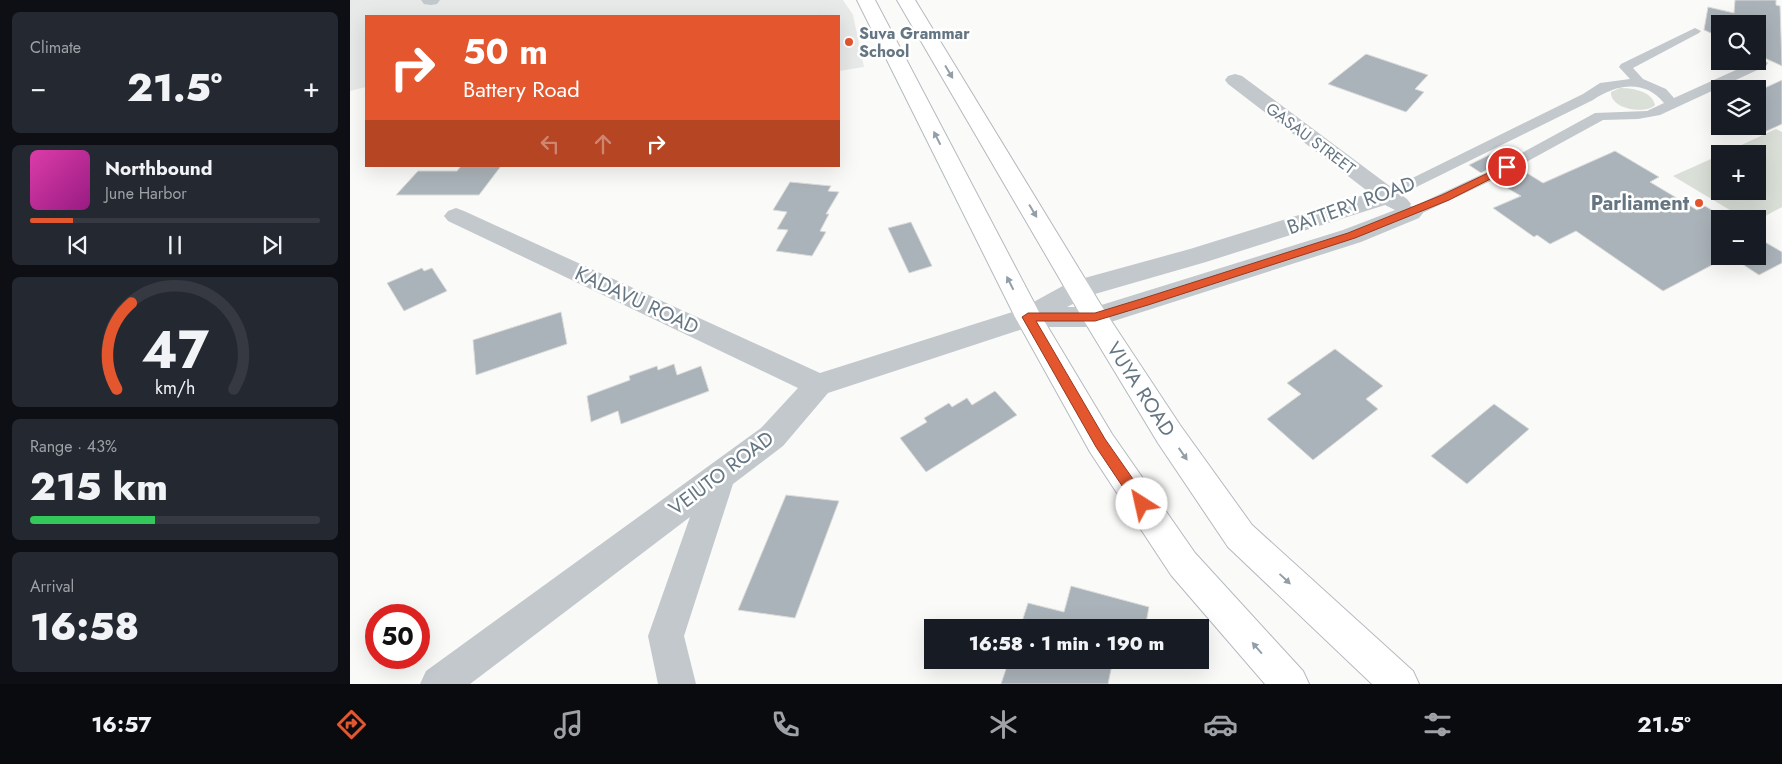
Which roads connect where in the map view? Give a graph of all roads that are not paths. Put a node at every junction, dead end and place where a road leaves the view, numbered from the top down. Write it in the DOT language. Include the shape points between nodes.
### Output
graph roads {
  1 [pos="866,0"];
  2 [pos="906,0"];
  3 [pos="1695,32"];
  4 [pos="1747,70"];
  5 [pos="1235,80"];
  6 [pos="1639,82"];
  7 [pos="1588,97"];
  8 [pos="1672,104"];
  9 [pos="1617,114"];
  10 [pos="1387,196"];
  11 [pos="1411,212"];
  12 [pos="456,216"];
  13 [pos="1079,289"];
  14 [pos="1028,317"];
  15 [pos="1095,317"];
  16 [pos="818,385"];
  17 [pos="720,475"];
  18 [pos="439,684"];
  19 [pos="676,684"];
  20 [pos="1290,684"];
  21 [pos="1400,684"];
  14 -- 1 [label="main road, one-way"];
  2 -- 13 [label="main road, VUYA ROAD, one-way"];
  3 -- 6 [label="lane" via="1625,68"];
  4 -- 8 [label="lane, BATTERY ROAD"];
  5 -- 10 [label="street, GASAU STREET"];
  6 -- 7 [label="lane, BATTERY ROAD" via="1604,86"];
  6 -- 8 [label="lane" via="1662,92"];
  7 -- 9 [label="lane"];
  7 -- 10 [label="lane, BATTERY ROAD"];
  8 -- 9 [label="lane, BATTERY ROAD" via="1650,116"];
  9 -- 11 [label="lane, BATTERY ROAD" via="1600,116 1494,174"];
  10 -- 11 [label="street, GASAU STREET"];
  10 -- 13 [label="street, BATTERY ROAD" via="1197,256"];
  11 -- 15 [label="street, BATTERY ROAD" via="1352,236"];
  12 -- 16 [label="street, KADAVU ROAD"];
  13 -- 14 [label="street, BATTERY ROAD"];
  13 -- 15 [label="main road, VUYA ROAD"];
  14 -- 15 [label="street, BATTERY ROAD"];
  14 -- 16 [label="street"];
  20 -- 14 [label="main road, one-way" via="1183,564 1101,443"];
  15 -- 21 [label="main road, VUYA ROAD, one-way" via="1169,434 1240,536"];
  16 -- 17 [label="street, VEIUTO ROAD" via="772,437"];
  17 -- 18 [label="street, VEIUTO ROAD"];
  17 -- 19 [label="street" via="666,636"];
}
